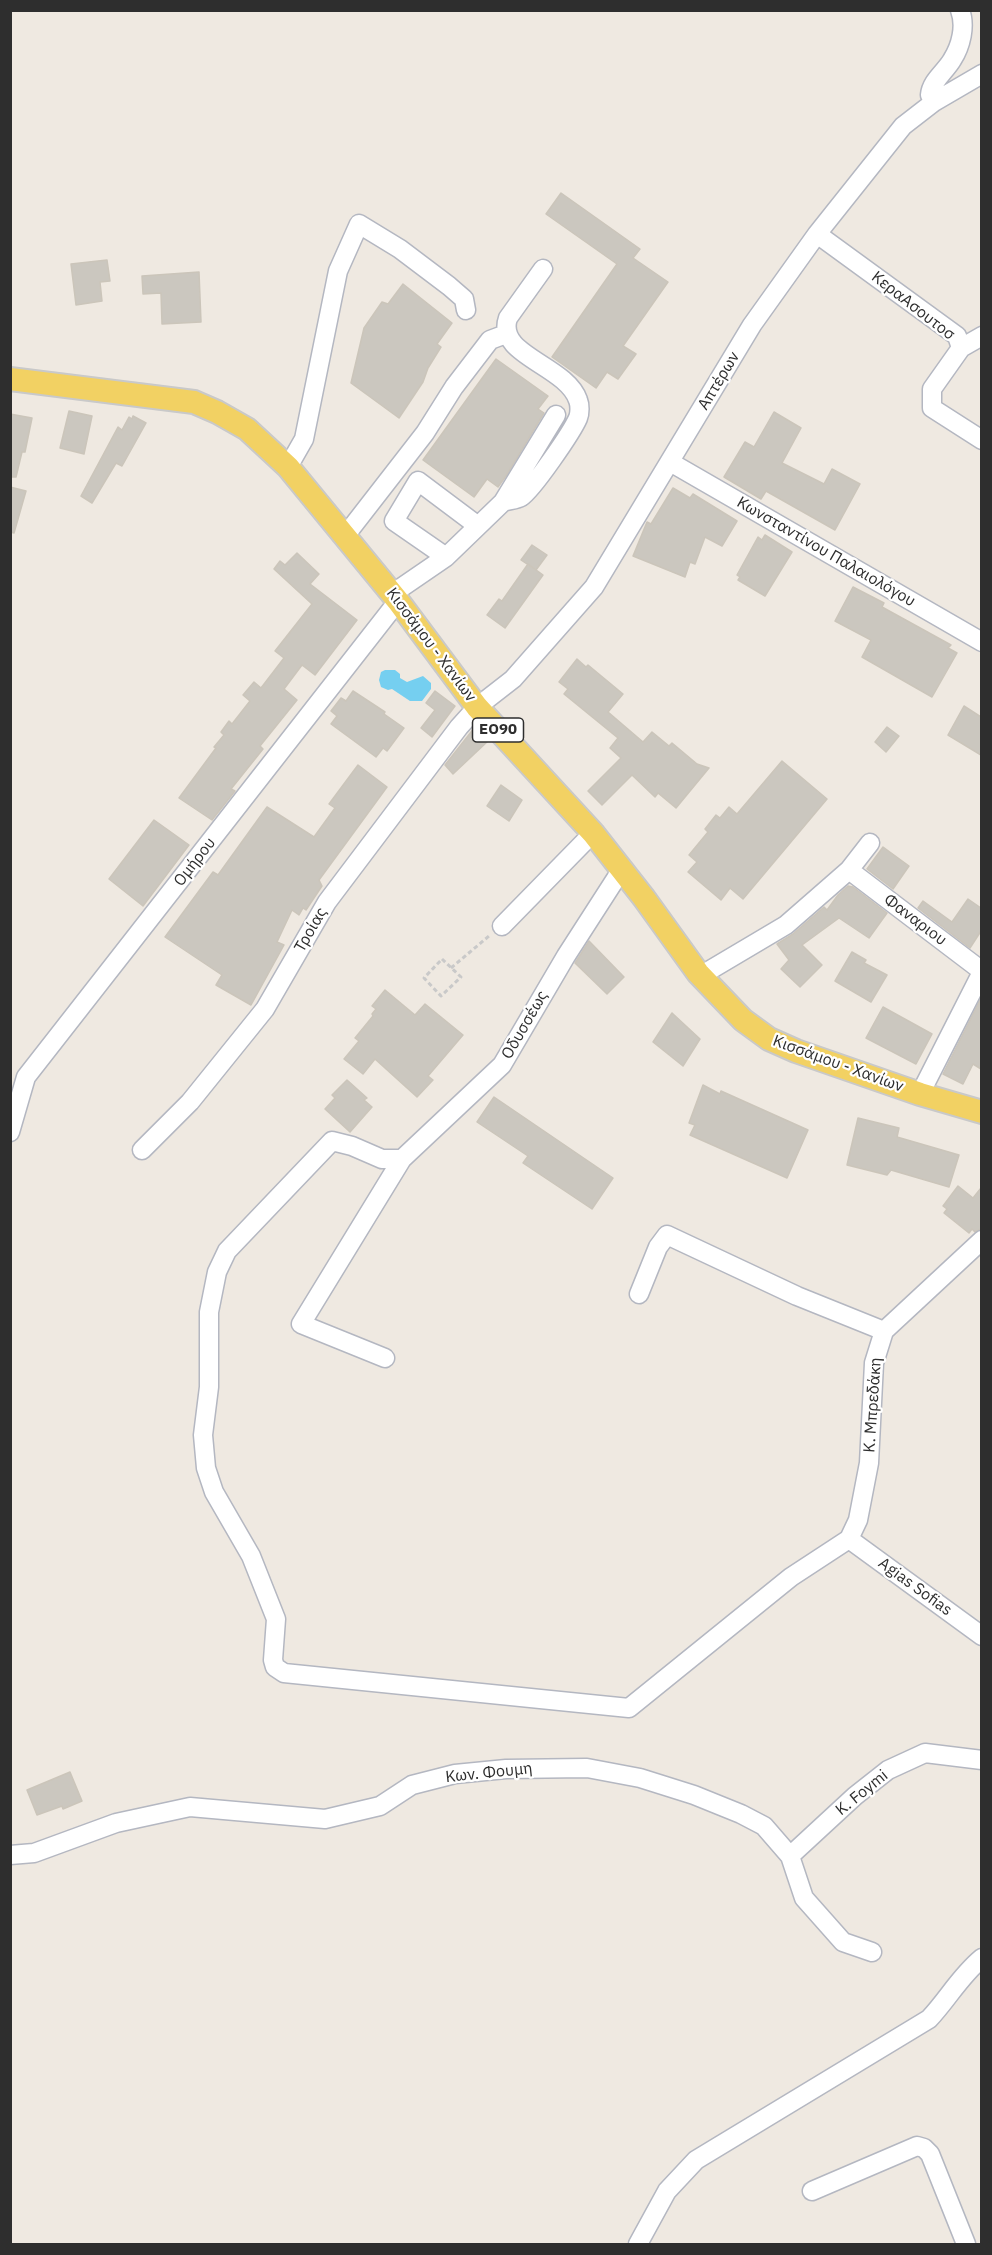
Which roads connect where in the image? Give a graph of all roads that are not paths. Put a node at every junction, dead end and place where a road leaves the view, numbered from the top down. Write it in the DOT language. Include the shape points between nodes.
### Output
graph roads {
  1 [pos="960,10"];
  2 [pos="981,74"];
  3 [pos="934,102"];
  4 [pos="817,234"];
  5 [pos="543,269"];
  6 [pos="466,310"];
  7 [pos="506,334"];
  8 [pos="981,336"];
  9 [pos="961,348"];
  10 [pos="10,379"];
  11 [pos="556,415"];
  12 [pos="981,440"];
  13 [pos="670,462"];
  14 [pos="288,467"];
  15 [pos="503,502"];
  16 [pos="478,526"];
  17 [pos="345,536"];
  18 [pos="446,558"];
  19 [pos="395,598"];
  20 [pos="981,642"];
  21 [pos="477,707"];
  22 [pos="592,833"];
  23 [pos="870,843"];
  24 [pos="622,869"];
  25 [pos="849,870"];
  26 [pos="502,926"];
  27 [pos="981,972"];
  28 [pos="700,976"];
  29 [pos="920,1094"];
  30 [pos="981,1112"];
  31 [pos="10,1132"];
  32 [pos="142,1150"];
  33 [pos="402,1159"];
  34 [pos="981,1240"];
  35 [pos="639,1294"];
  36 [pos="884,1331"];
  37 [pos="385,1358"];
  38 [pos="849,1539"];
  39 [pos="981,1636"];
  40 [pos="981,1760"];
  41 [pos="10,1855"];
  42 [pos="790,1856"];
  43 [pos="872,1952"];
  44 [pos="981,1958"];
  45 [pos="812,2191"];
  46 [pos="638,2244"];
  47 [pos="966,2244"];
  1 -- 3 [label="street" via="964,21 958,48 932,85 930,95"];
  2 -- 3 [label="street, Απτέρων"];
  3 -- 4 [label="street, Απτέρων" via="903,126"];
  4 -- 9 [label="street, ΚεραΑσουτοσ" via="957,336"];
  4 -- 13 [label="street, Απτέρων" via="752,326"];
  5 -- 7 [label="street" via="508,318"];
  6 -- 14 [label="street" via="464,299 449,286 359,224 338,271 304,439"];
  7 -- 15 [label="street" via="516,347 563,378 573,389 579,410 578,418 533,483 521,497"];
  7 -- 17 [label="street" via="490,340 425,433"];
  8 -- 9 [label="street"];
  9 -- 12 [label="street, ΚεραΑσουτοσ" via="932,389 932,408"];
  10 -- 14 [label="main road, Κισσάμου - Χανίων / ΕΟ90" via="194,402 247,429"];
  11 -- 15 [label="street"];
  13 -- 20 [label="street, Κωνσταντίνου Παλαιολόγου"];
  13 -- 21 [label="street, Απτέρων" via="594,588 513,679"];
  14 -- 17 [label="main road, Κισσάμου - Χανίων / ΕΟ90"];
  15 -- 16 [label="street, Ομήρου"];
  16 -- 18 [label="street, Ομήρου"];
  16 -- 18 [label="street" via="418,481 394,521"];
  17 -- 19 [label="main road, Κισσάμου - Χανίων / ΕΟ90"];
  18 -- 19 [label="street, Ομήρου"];
  19 -- 21 [label="main road, Κισσάμου - Χανίων / ΕΟ90"];
  19 -- 31 [label="street, Ομήρου" via="26,1077"];
  21 -- 22 [label="main road, Κισσάμου - Χανίων / ΕΟ90"];
  21 -- 32 [label="street, Τροίας" via="327,903 265,1009 190,1102"];
  22 -- 24 [label="main road, Κισσάμου - Χανίων / ΕΟ90"];
  22 -- 26 [label="street"];
  23 -- 25 [label="street"];
  24 -- 28 [label="main road, Κισσάμου - Χανίων / ΕΟ90"];
  24 -- 33 [label="street, Οδυσσέως" via="502,1065"];
  25 -- 27 [label="street, Φαναριου"];
  25 -- 28 [label="street" via="786,925"];
  27 -- 29 [label="street"];
  28 -- 29 [label="main road, Κισσάμου - Χανίων / ΕΟ90" via="743,1020 769,1039"];
  29 -- 30 [label="main road, Κισσάμου - Χανίων / ΕΟ90"];
  33 -- 37 [label="street, Οδυσσέως" via="301,1324"];
  33 -- 38 [label="street" via="382,1159 332,1141 227,1251 212,1291 203,1435 206,1468 214,1492 251,1556 276,1619 275,1667 284,1673 306,1676 629,1708 790,1577"];
  34 -- 36 [label="street, Κ. Μπρεδάκη"];
  35 -- 36 [label="street" via="658,1247 668,1235 797,1296"];
  36 -- 38 [label="street, Κ. Μπρεδάκη" via="874,1363 869,1463 858,1520"];
  38 -- 39 [label="street, Agias Sofias"];
  40 -- 42 [label="street, K. Foymi" via="926,1753 888,1770"];
  41 -- 42 [label="street, Κων. Φουμη" via="34,1853 116,1823 190,1807 325,1819 380,1806 412,1785 455,1774 587,1768 640,1778 741,1814 765,1826"];
  42 -- 43 [label="street, Κων. Φουμη" via="804,1898 843,1942"];
  44 -- 46 [label="street" via="929,2019 696,2160 667,2191"];
  45 -- 47 [label="street" via="899,2152 916,2146 924,2148 930,2154"];
}
